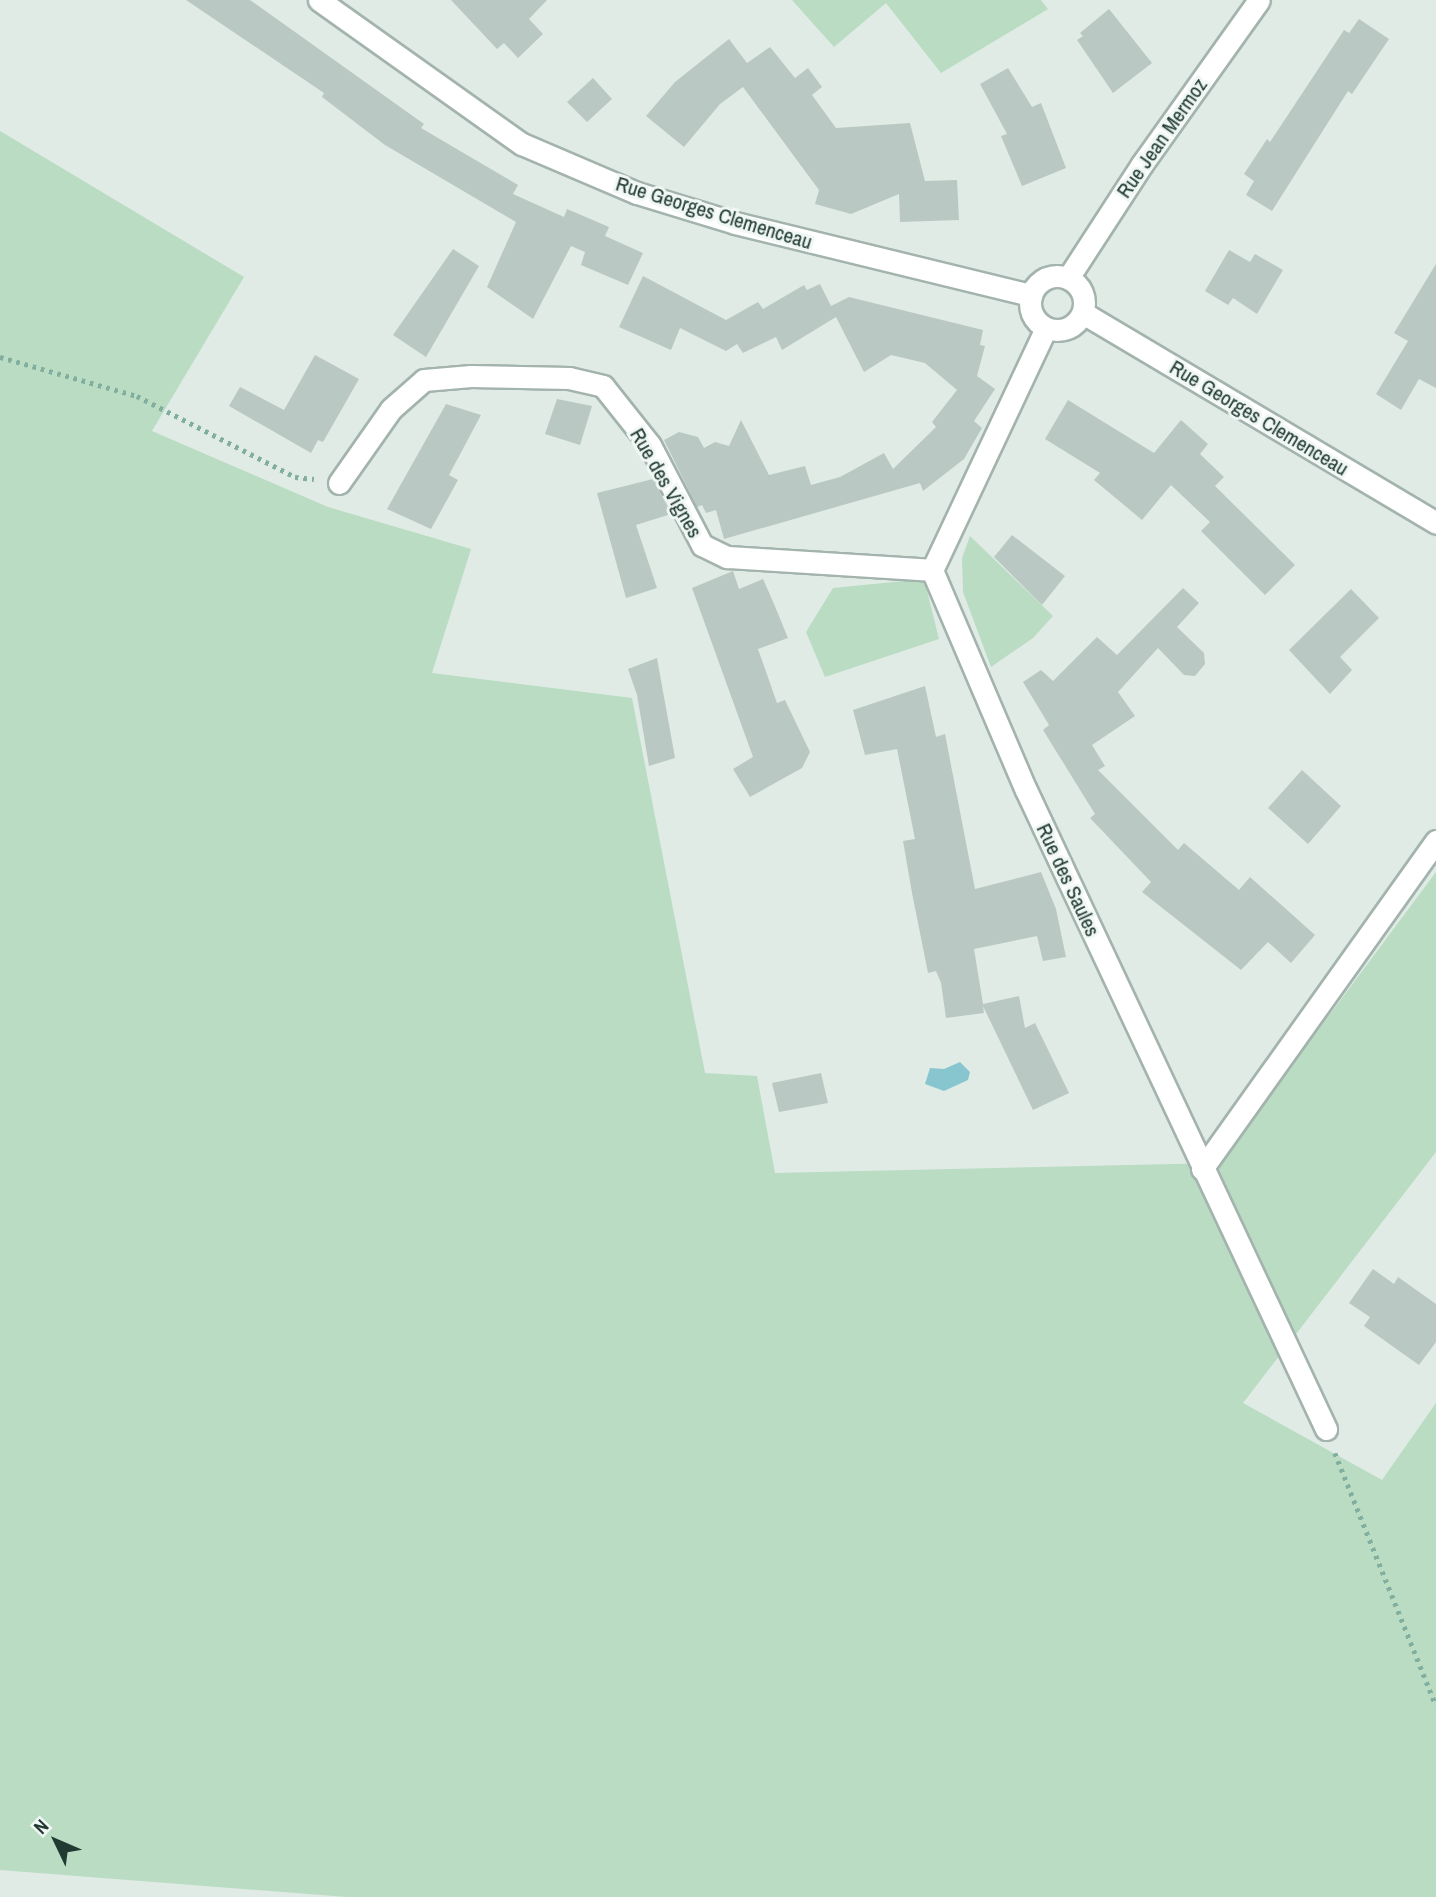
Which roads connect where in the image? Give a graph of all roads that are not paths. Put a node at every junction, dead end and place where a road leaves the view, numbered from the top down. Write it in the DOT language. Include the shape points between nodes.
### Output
graph roads {
  1 [pos="319,0"];
  2 [pos="1259,0"];
  3 [pos="1068,278"];
  4 [pos="1031,295"];
  5 [pos="1083,313"];
  6 [pos="1046,328"];
  7 [pos="340,483"];
  8 [pos="1436,523"];
  9 [pos="932,570"];
  10 [pos="1436,841"];
  11 [pos="1202,1169"];
  12 [pos="1326,1429"];
  1 -- 4 [label="street, Rue Georges Clemenceau" via="522,144 636,193 735,223"];
  2 -- 3 [label="street, Rue Jean Mermoz" via="1142,164"];
  3 -- 4 [label="street" via="1043,280"];
  3 -- 5 [label="street" via="1082,291"];
  4 -- 6 [label="street" via="1032,315"];
  5 -- 6 [label="street" via="1070,327"];
  5 -- 8 [label="street, Rue Georges Clemenceau"];
  6 -- 9 [label="street"];
  7 -- 9 [label="street, Rue des Vignes" via="391,409 424,380 569,377 603,386 650,445 702,545 727,557"];
  9 -- 11 [label="street, Rue des Saules" via="1032,802"];
  10 -- 11 [label="street"];
  11 -- 12 [label="street, Rue des Saules"];
}
